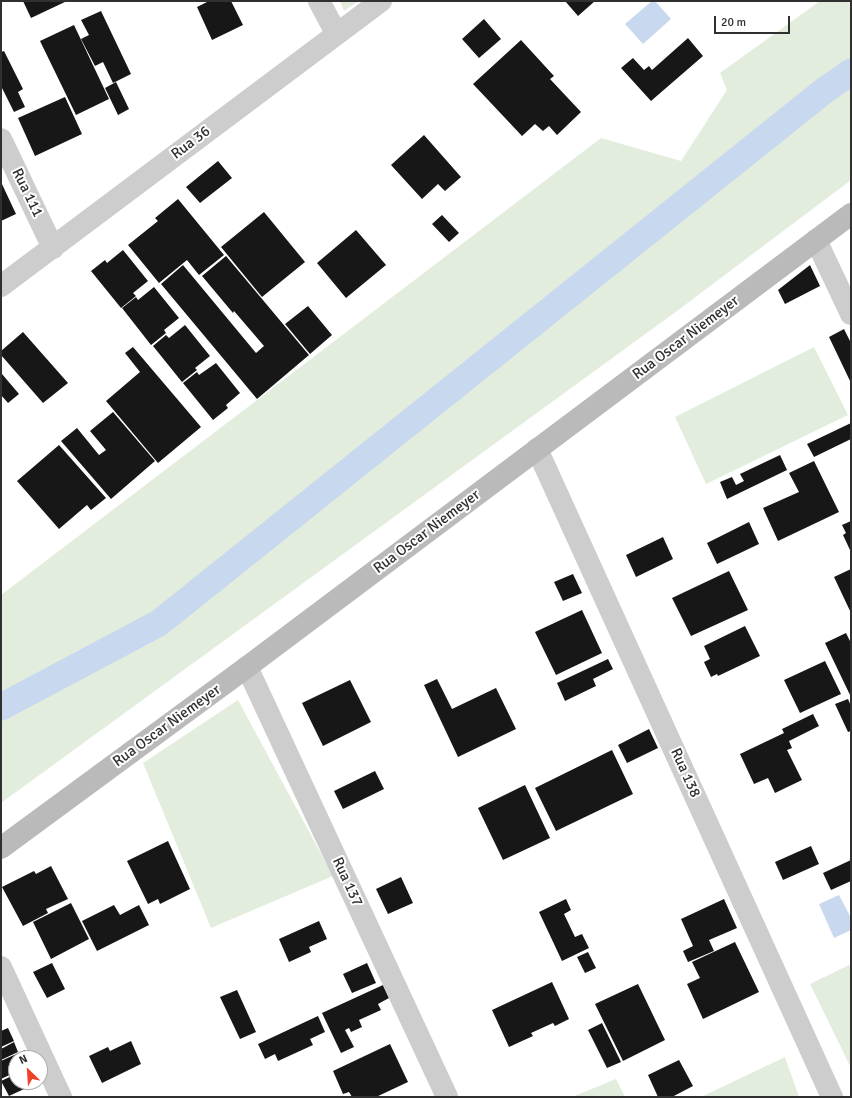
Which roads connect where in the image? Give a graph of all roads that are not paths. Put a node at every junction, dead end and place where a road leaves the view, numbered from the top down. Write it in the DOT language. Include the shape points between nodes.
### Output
graph roads {
  1 [pos="319,1"];
  2 [pos="382,1"];
  3 [pos="336,34"];
  4 [pos="1,139"];
  5 [pos="851,214"];
  6 [pos="816,240"];
  7 [pos="53,248"];
  8 [pos="1,286"];
  9 [pos="851,314"];
  10 [pos="537,449"];
  11 [pos="247,667"];
  12 [pos="1,848"];
  13 [pos="1,967"];
  14 [pos="61,1097"];
  15 [pos="447,1097"];
  16 [pos="832,1097"];
  1 -- 3 [label="street"];
  2 -- 3 [label="street, Rua 36"];
  3 -- 7 [label="street, Rua 36"];
  4 -- 7 [label="street, Rua 111"];
  5 -- 6 [label="street, Rua Oscar Niemeyer"];
  6 -- 9 [label="street"];
  6 -- 10 [label="street, Rua Oscar Niemeyer"];
  7 -- 8 [label="street, Rua 36"];
  10 -- 11 [label="street, Rua Oscar Niemeyer"];
  10 -- 16 [label="street, Rua 138"];
  11 -- 12 [label="street, Rua Oscar Niemeyer"];
  11 -- 15 [label="street, Rua 137"];
  13 -- 14 [label="street"];
}
